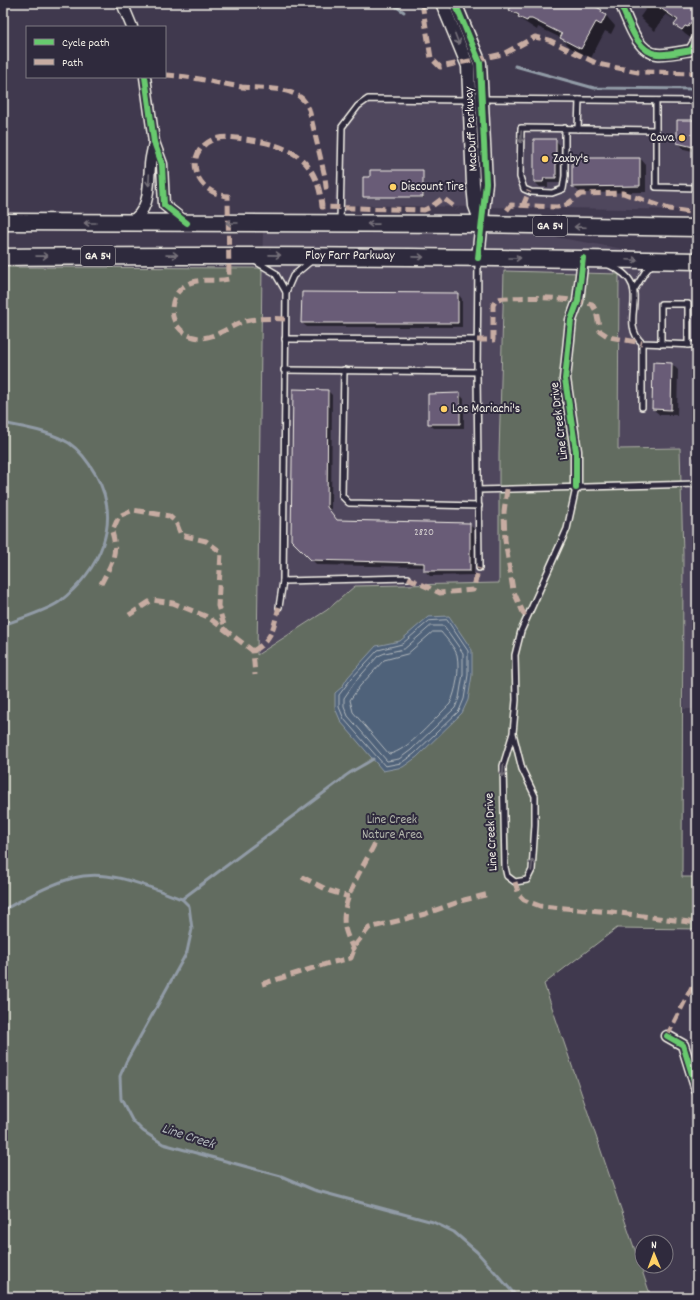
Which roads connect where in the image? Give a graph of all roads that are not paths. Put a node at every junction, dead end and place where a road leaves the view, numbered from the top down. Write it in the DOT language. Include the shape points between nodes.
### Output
graph roads {
  1 [pos="122,3"];
  2 [pos="442,3"];
  3 [pos="455,3"];
  4 [pos="620,3"];
  5 [pos="132,26"];
  6 [pos="697,40"];
  7 [pos="145,78"];
  8 [pos="483,99"];
  9 [pos="470,100"];
  10 [pos="579,100"];
  11 [pos="656,101"];
  12 [pos="697,101"];
  13 [pos="565,128"];
  14 [pos="578,129"];
  15 [pos="656,130"];
  16 [pos="154,142"];
  17 [pos="697,188"];
  18 [pos="3,222"];
  19 [pos="129,223"];
  20 [pos="187,223"];
  21 [pos="340,223"];
  22 [pos="481,224"];
  23 [pos="695,229"];
  24 [pos="235,255"];
  25 [pos="319,256"];
  26 [pos="3,257"];
  27 [pos="478,258"];
  28 [pos="588,258"];
  29 [pos="656,261"];
  30 [pos="697,261"];
  31 [pos="634,290"];
  32 [pos="286,292"];
  33 [pos="285,338"];
  34 [pos="477,340"];
  35 [pos="642,343"];
  36 [pos="661,344"];
  37 [pos="688,345"];
  38 [pos="697,345"];
  39 [pos="284,370"];
  40 [pos="344,370"];
  41 [pos="477,372"];
  42 [pos="642,407"];
  43 [pos="697,484"];
  44 [pos="576,488"];
  45 [pos="478,490"];
  46 [pos="478,506"];
  47 [pos="479,568"];
  48 [pos="408,578"];
  49 [pos="283,581"];
  50 [pos="279,607"];
  51 [pos="513,734"];
  52 [pos="667,1036"];
  53 [pos="697,1090"];
  1 -- 5 [label="street"];
  2 -- 9 [label="street, MacDuff Parkway, one-way" via="468,66"];
  3 -- 8 [label="street, MacDuff Parkway" via="480,63"];
  4 -- 6 [label="street" via="638,42 647,51 656,54 691,50"];
  7 -- 16 [label="street"];
  8 -- 9 [label="lane"];
  8 -- 10 [label="lane"];
  8 -- 22 [label="street, MacDuff Parkway" via="486,183"];
  9 -- 21 [label="lane" via="368,99 358,106 342,128"];
  9 -- 22 [label="street, MacDuff Parkway" via="475,206"];
  10 -- 11 [label="lane"];
  10 -- 14 [label="lane"];
  11 -- 12 [label="lane"];
  11 -- 15 [label="lane"];
  13 -- 13 [label="lane, one-way" via="521,128 520,177 524,189 552,193 563,189"];
  13 -- 14 [label="lane"];
  14 -- 15 [label="lane"];
  15 -- 17 [label="lane" via="656,187"];
  16 -- 19 [label="street, one-way" via="146,203 141,214"];
  16 -- 20 [label="street" via="162,164 164,205"];
  19 -- 18 [label="main road, GA 54, one-way"];
  19 -- 20 [label="main road, GA 54"];
  21 -- 20 [label="main road, GA 54, one-way"];
  22 -- 21 [label="main road, GA 54, one-way"];
  23 -- 22 [label="main road, GA 54, one-way"];
  22 -- 27 [label="street, MacDuff Parkway"];
  24 -- 25 [label="main road, Floy Farr Parkway / GA 54, one-way"];
  26 -- 24 [label="main road, Floy Farr Parkway / GA 54, one-way"];
  24 -- 32 [label="lane" via="256,262 276,273"];
  25 -- 27 [label="main road, Floy Farr Parkway / GA 54, one-way"];
  25 -- 32 [label="lane" via="293,276"];
  27 -- 28 [label="main road, Floy Farr Parkway / GA 54, one-way"];
  27 -- 34 [label="lane"];
  28 -- 29 [label="main road, Floy Farr Parkway / GA 54, one-way"];
  28 -- 31 [label="lane" via="624,272"];
  28 -- 44 [label="street, Line Creek Drive" via="571,320 565,379 576,451"];
  29 -- 30 [label="main road, Floy Farr Parkway / GA 54"];
  29 -- 31 [label="lane" via="645,272"];
  31 -- 35 [label="lane" via="633,330 636,338"];
  32 -- 33 [label="lane"];
  33 -- 34 [label="lane"];
  33 -- 39 [label="lane"];
  34 -- 41 [label="lane"];
  35 -- 36 [label="lane"];
  35 -- 42 [label="lane"];
  36 -- 37 [label="lane"];
  36 -- 37 [label="lane" via="661,304 688,304"];
  37 -- 38 [label="lane"];
  39 -- 40 [label="lane"];
  39 -- 49 [label="lane"];
  40 -- 41 [label="lane"];
  40 -- 46 [label="lane" via="342,496 349,503"];
  41 -- 45 [label="lane"];
  43 -- 44 [label="lane"];
  44 -- 45 [label="lane"];
  44 -- 51 [label="lane, Line Creek Drive" via="567,529 521,631 515,654 516,700"];
  45 -- 46 [label="lane"];
  46 -- 47 [label="lane"];
  48 -- 49 [label="lane"];
  49 -- 50 [label="lane"];
  51 -- 51 [label="lane, Line Creek Drive, one-way" via="503,766 503,813 505,867 507,876 515,882 527,880 532,870 535,796 522,769"];
  52 -- 53 [label="street" via="683,1045"];
}
